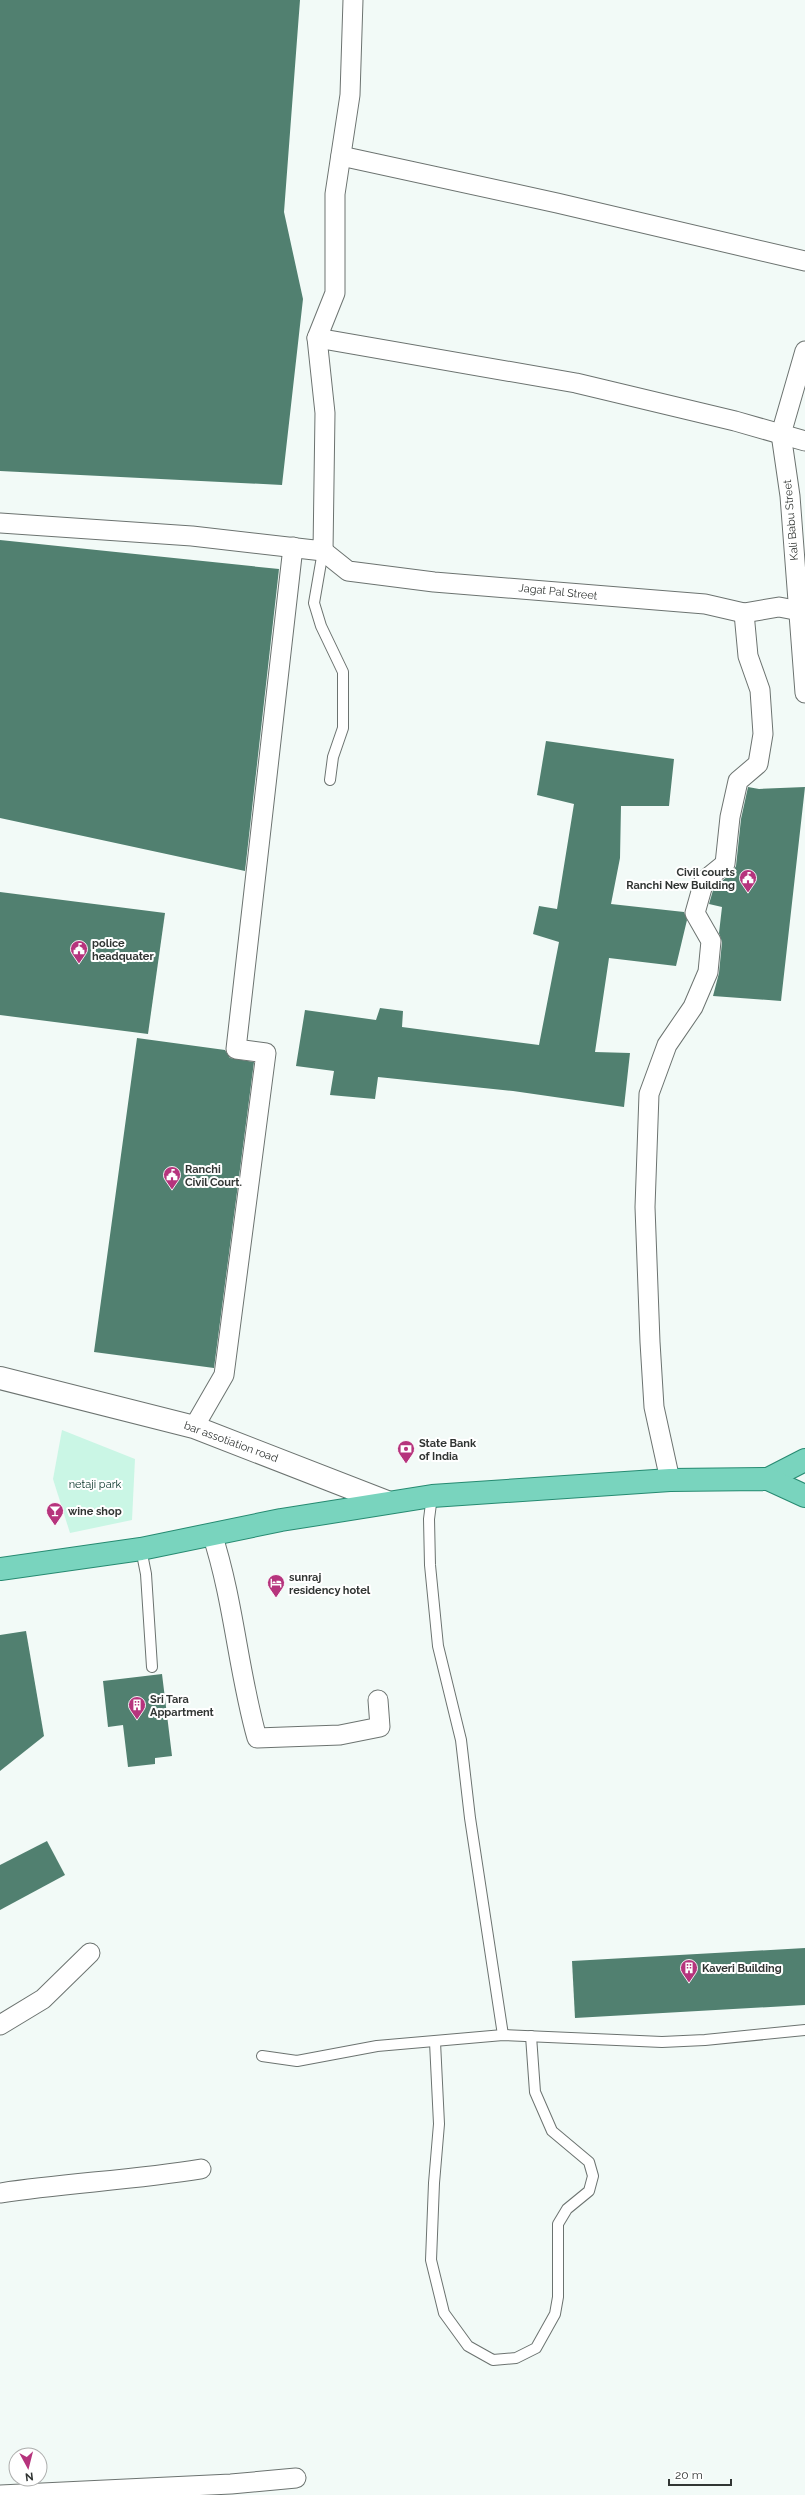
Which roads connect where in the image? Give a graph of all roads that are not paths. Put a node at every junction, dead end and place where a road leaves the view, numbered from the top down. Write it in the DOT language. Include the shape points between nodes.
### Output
graph roads {
  1 [pos="354,0"];
  2 [pos="341,156"];
  3 [pos="805,261"];
  4 [pos="316,338"];
  5 [pos="805,352"];
  6 [pos="781,434"];
  7 [pos="805,441"];
  8 [pos="0,523"];
  9 [pos="293,547"];
  10 [pos="323,551"];
  11 [pos="802,612"];
  12 [pos="744,613"];
  13 [pos="805,693"];
  14 [pos="330,780"];
  15 [pos="0,1378"];
  16 [pos="194,1427"];
  17 [pos="805,1460"];
  18 [pos="670,1480"];
  19 [pos="768,1480"];
  20 [pos="432,1496"];
  21 [pos="805,1496"];
  22 [pos="387,1502"];
  23 [pos="212,1534"];
  24 [pos="141,1549"];
  25 [pos="0,1569"];
  26 [pos="152,1668"];
  27 [pos="378,1700"];
  28 [pos="90,1953"];
  29 [pos="0,2025"];
  30 [pos="805,2030"];
  31 [pos="503,2035"];
  32 [pos="532,2036"];
  33 [pos="436,2042"];
  34 [pos="262,2056"];
  35 [pos="201,2169"];
  36 [pos="0,2193"];
  37 [pos="296,2478"];
  38 [pos="0,2495"];
  1 -- 2 [label="street" via="350,95"];
  2 -- 3 [label="street"];
  2 -- 4 [label="street" via="335,194 335,293"];
  4 -- 6 [label="street" via="576,383"];
  4 -- 10 [label="street" via="325,413"];
  5 -- 6 [label="street, Kali Babu Street"];
  6 -- 7 [label="street"];
  6 -- 11 [label="street, Kali Babu Street"];
  8 -- 9 [label="street" via="192,536"];
  9 -- 10 [label="street"];
  9 -- 16 [label="street" via="236,1049 266,1053 224,1375"];
  10 -- 12 [label="street, Jagat Pal Street" via="348,571 434,582 705,604"];
  10 -- 14 [label="lane" via="314,602 321,626 343,672 343,728 333,757"];
  11 -- 12 [label="street, Jagat Pal Street" via="779,607"];
  11 -- 13 [label="street, Kali Babu Street"];
  12 -- 18 [label="street" via="748,656 760,690 763,734 758,764 738,781 730,817 725,864 704,881 695,913 711,941 708,972 693,1006 667,1045 649,1094 645,1208 650,1342 654,1407"];
  15 -- 16 [label="main road, bar assotiation road"];
  16 -- 22 [label="main road, bar assotiation road"];
  17 -- 19 [label="main road"];
  18 -- 19 [label="main road"];
  18 -- 20 [label="main road"];
  19 -- 21 [label="main road"];
  20 -- 22 [label="main road"];
  20 -- 31 [label="lane" via="429,1519 430,1565 438,1646 461,1740 470,1818"];
  22 -- 23 [label="main road"];
  23 -- 24 [label="main road"];
  23 -- 27 [label="street" via="229,1594 250,1713 258,1738 340,1735 380,1727"];
  24 -- 25 [label="main road"];
  24 -- 26 [label="lane" via="146,1574"];
  28 -- 29 [label="street" via="43,1998"];
  30 -- 32 [label="lane" via="662,2042"];
  31 -- 32 [label="lane"];
  31 -- 33 [label="lane"];
  32 -- 33 [label="lane" via="535,2092 552,2131 589,2162 593,2176 589,2192 567,2209 558,2224 558,2297 555,2314 536,2348 516,2358 493,2360 468,2346 444,2313 431,2260 434,2183 440,2124"];
  33 -- 34 [label="lane" via="377,2046 297,2061"];
  35 -- 36 [label="street" via="140,2179 52,2185"];
  37 -- 38 [label="street" via="231,2484"];
}
